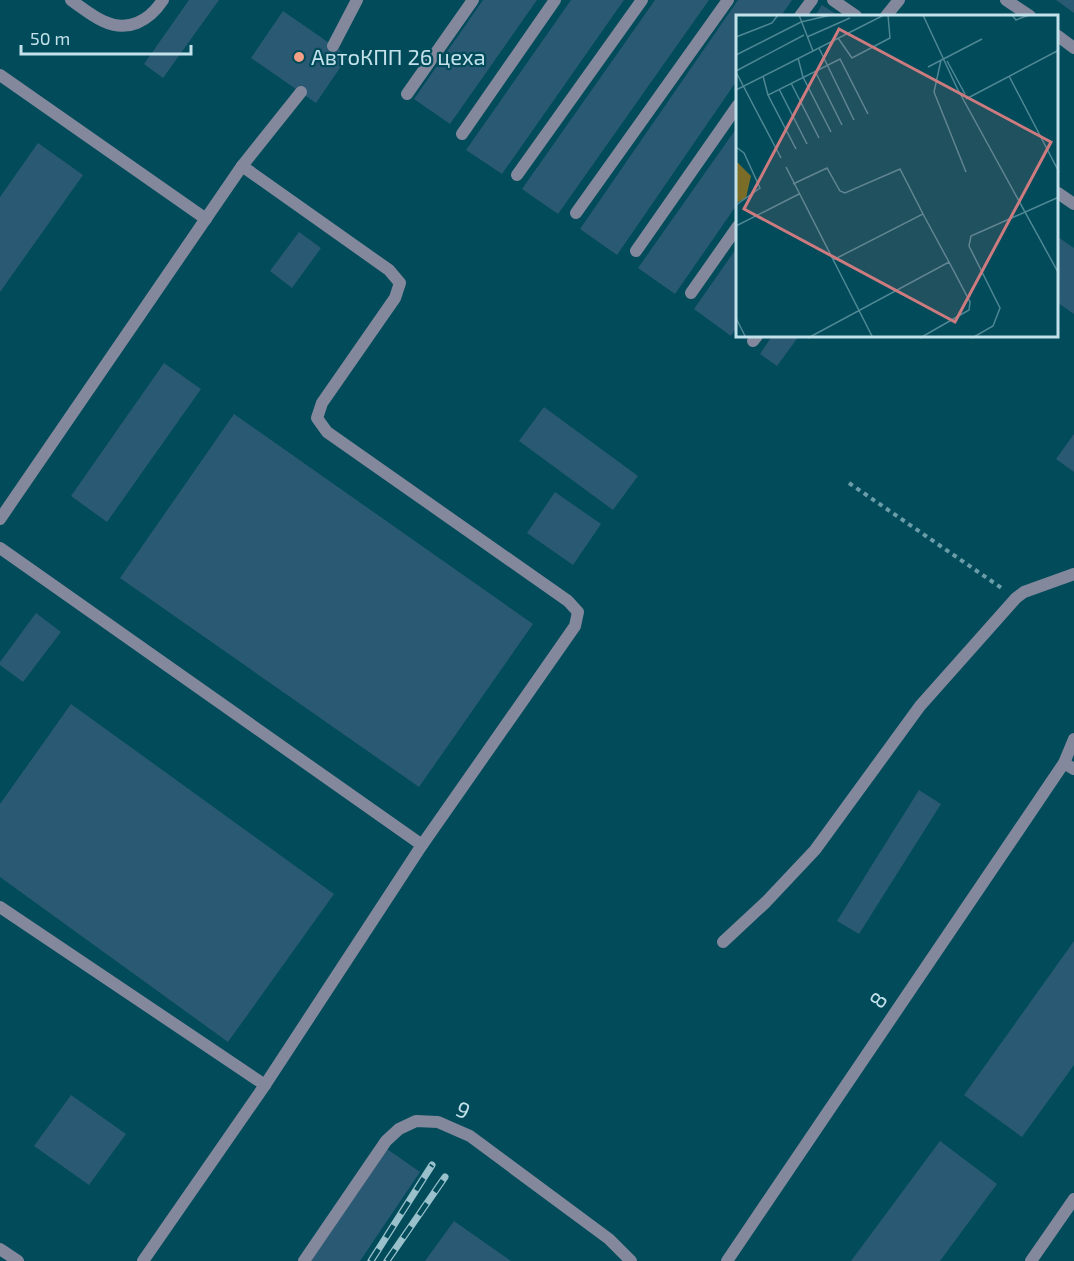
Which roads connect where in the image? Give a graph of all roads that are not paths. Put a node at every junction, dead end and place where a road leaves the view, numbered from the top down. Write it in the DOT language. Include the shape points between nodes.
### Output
graph roads {
  1 [pos="71,0"];
  2 [pos="163,0"];
  3 [pos="357,0"];
  4 [pos="473,0"];
  5 [pos="555,0"];
  6 [pos="642,0"];
  7 [pos="728,0"];
  8 [pos="812,0"];
  9 [pos="833,0"];
  10 [pos="899,0"];
  11 [pos="1006,0"];
  12 [pos="801,15"];
  13 [pos="855,15"];
  14 [pos="887,15"];
  15 [pos="1028,15"];
  16 [pos="1059,37"];
  17 [pos="333,46"];
  18 [pos="1074,48"];
  19 [pos="0,75"];
  20 [pos="301,92"];
  21 [pos="407,94"];
  22 [pos="736,108"];
  23 [pos="462,134"];
  24 [pos="242,166"];
  25 [pos="517,175"];
  26 [pos="1059,194"];
  27 [pos="1074,204"];
  28 [pos="576,213"];
  29 [pos="206,219"];
  30 [pos="736,229"];
  31 [pos="636,251"];
  32 [pos="691,293"];
  33 [pos="0,519"];
  34 [pos="0,548"];
  35 [pos="1074,574"];
  36 [pos="1074,739"];
  37 [pos="1074,753"];
  38 [pos="1069,766"];
  39 [pos="422,844"];
  40 [pos="0,907"];
  41 [pos="723,942"];
  42 [pos="265,1085"];
  43 [pos="1074,1199"];
  44 [pos="0,1249"];
  45 [pos="18,1261"];
  46 [pos="143,1261"];
  47 [pos="304,1261"];
  48 [pos="631,1261"];
  49 [pos="726,1261"];
  50 [pos="1031,1261"];
  1 -- 2 [label="street" via="103,21 121,27 139,23"];
  3 -- 17 [label="street"];
  4 -- 21 [label="street"];
  5 -- 23 [label="street"];
  6 -- 25 [label="street"];
  7 -- 28 [label="street"];
  8 -- 12 [label="street"];
  9 -- 13 [label="street"];
  10 -- 14 [label="street"];
  11 -- 15 [label="street"];
  16 -- 18 [label="street"];
  19 -- 29 [label="street"];
  20 -- 24 [label="street"];
  22 -- 31 [label="street"];
  24 -- 29 [label="street"];
  24 -- 39 [label="street" via="389,270 400,283 396,298 322,403 317,418 327,432 568,601 578,612 574,626"];
  26 -- 27 [label="street"];
  29 -- 33 [label="street"];
  30 -- 32 [label="street"];
  34 -- 39 [label="street"];
  35 -- 41 [label="street" via="1016,598 920,706 815,850"];
  36 -- 38 [label="street"];
  37 -- 38 [label="street"];
  38 -- 49 [label="street, 8"];
  39 -- 42 [label="street"];
  40 -- 42 [label="street"];
  42 -- 46 [label="street"];
  43 -- 50 [label="street"];
  44 -- 45 [label="street"];
  47 -- 48 [label="street, 9" via="386,1141 416,1121 438,1122 470,1136 609,1239"];
}
